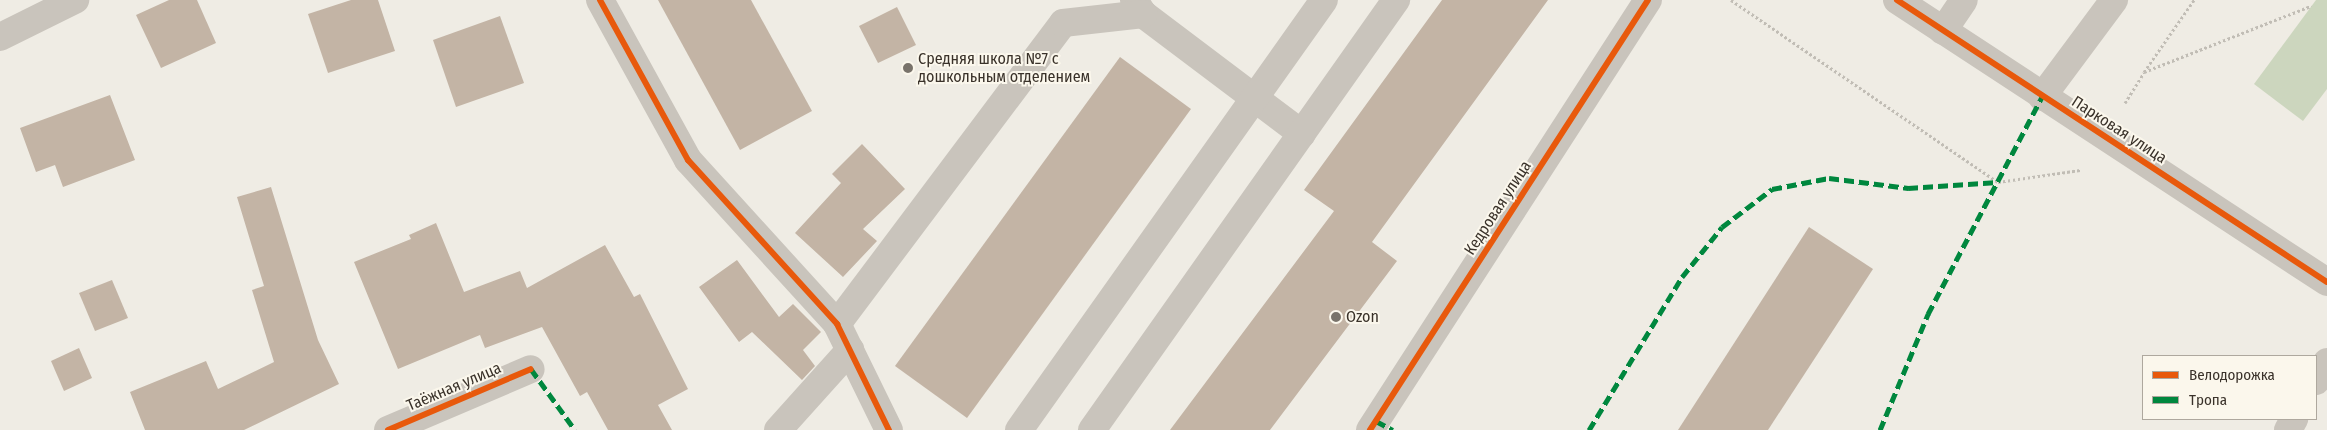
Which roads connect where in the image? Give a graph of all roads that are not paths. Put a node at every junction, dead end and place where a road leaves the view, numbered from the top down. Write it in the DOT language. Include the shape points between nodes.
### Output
graph roads {
  1 [pos="75,0"];
  2 [pos="600,0"];
  3 [pos="1324,0"];
  4 [pos="1396,0"];
  5 [pos="1648,0"];
  6 [pos="1897,0"];
  7 [pos="1964,0"];
  8 [pos="2114,0"];
  9 [pos="1139,7"];
  10 [pos="1943,31"];
  11 [pos="0,37"];
  12 [pos="2042,97"];
  13 [pos="1254,98"];
  14 [pos="1302,134"];
  15 [pos="2327,282"];
  16 [pos="837,324"];
  17 [pos="850,350"];
  18 [pos="2327,362"];
  19 [pos="531,369"];
  20 [pos="2317,379"];
  21 [pos="388,430"];
  22 [pos="778,430"];
  23 [pos="889,430"];
  24 [pos="1018,430"];
  25 [pos="1092,430"];
  26 [pos="1370,430"];
  1 -- 11 [label="street"];
  2 -- 16 [label="street" via="688,160"];
  3 -- 13 [label="street"];
  4 -- 14 [label="street"];
  5 -- 26 [label="street, Кедровая улица"];
  6 -- 10 [label="street, Парковая улица"];
  7 -- 10 [label="street"];
  8 -- 12 [label="street"];
  9 -- 13 [label="street"];
  9 -- 16 [label="street" via="1063,22"];
  10 -- 12 [label="street, Парковая улица"];
  12 -- 15 [label="street, Парковая улица"];
  13 -- 14 [label="street"];
  13 -- 24 [label="street"];
  14 -- 25 [label="street"];
  16 -- 17 [label="street"];
  17 -- 22 [label="street"];
  17 -- 23 [label="street"];
  18 -- 20 [label="street"];
  19 -- 21 [label="street, Таёжная улица"];
}
